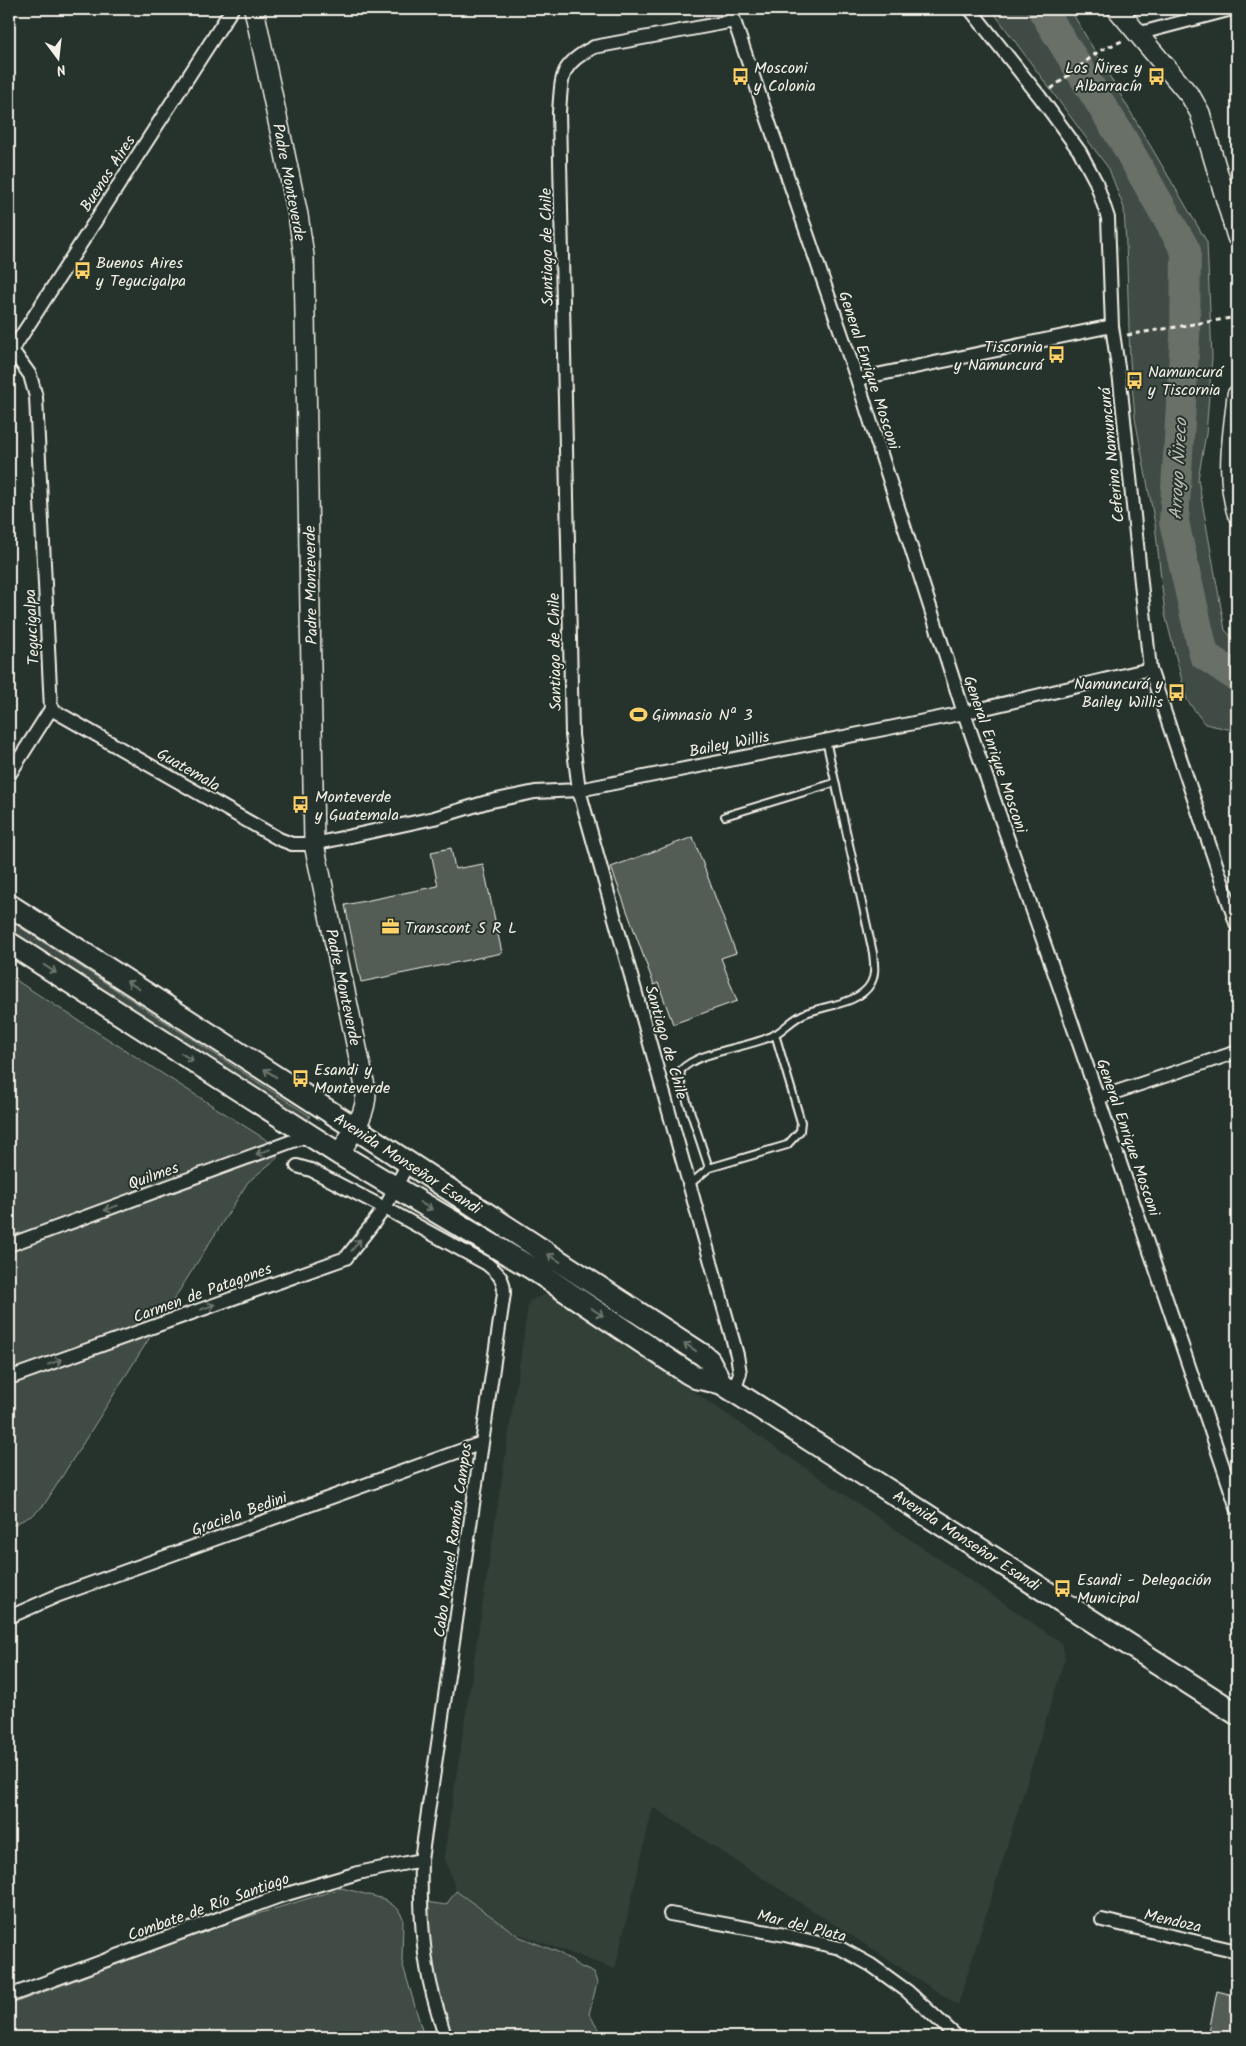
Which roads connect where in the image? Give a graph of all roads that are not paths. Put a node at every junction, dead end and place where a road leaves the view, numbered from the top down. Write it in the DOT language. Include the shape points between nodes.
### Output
graph roads {
  1 [pos="232,9"];
  2 [pos="254,9"];
  3 [pos="970,9"];
  4 [pos="1117,9"];
  5 [pos="1232,9"];
  6 [pos="732,15"];
  7 [pos="1137,34"];
  8 [pos="1237,237"];
  9 [pos="1112,326"];
  10 [pos="10,352"];
  11 [pos="857,379"];
  12 [pos="1237,395"];
  13 [pos="1237,513"];
  14 [pos="1150,669"];
  15 [pos="52,709"];
  16 [pos="964,713"];
  17 [pos="826,740"];
  18 [pos="9,775"];
  19 [pos="834,783"];
  20 [pos="579,790"];
  21 [pos="725,816"];
  22 [pos="314,844"];
  23 [pos="9,905"];
  24 [pos="1237,926"];
  25 [pos="9,943"];
  26 [pos="775,1034"];
  27 [pos="1237,1052"];
  28 [pos="1098,1098"];
  29 [pos="355,1128"];
  30 [pos="309,1136"];
  31 [pos="339,1154"];
  32 [pos="408,1163"];
  33 [pos="297,1166"];
  34 [pos="709,1168"];
  35 [pos="690,1184"];
  36 [pos="395,1188"];
  37 [pos="385,1208"];
  38 [pos="9,1246"];
  39 [pos="9,1378"];
  40 [pos="728,1387"];
  41 [pos="482,1444"];
  42 [pos="1237,1508"];
  43 [pos="9,1617"];
  44 [pos="1237,1714"];
  45 [pos="421,1860"];
  46 [pos="670,1914"];
  47 [pos="1102,1920"];
  48 [pos="1237,1951"];
  49 [pos="9,1996"];
  50 [pos="445,2037"];
  51 [pos="957,2037"];
  1 -- 10 [label="street, Buenos Aires"];
  2 -- 22 [label="street, Padre Monteverde" via="304,256"];
  3 -- 9 [label="street, Ceferino Namuncurá" via="1040,97 1080,152 1096,182 1108,218"];
  4 -- 7 [label="street"];
  5 -- 7 [label="street"];
  6 -- 11 [label="street, General Enrique Mosconi"];
  6 -- 20 [label="street, Santiago de Chile" via="594,48 577,56 563,74 559,112 572,725"];
  7 -- 8 [label="street" via="1200,112"];
  9 -- 11 [label="street"];
  9 -- 14 [label="street, Ceferino Namuncurá"];
  10 -- 15 [label="street, Tegucigalpa" via="30,375 36,397"];
  11 -- 16 [label="street, General Enrique Mosconi"];
  12 -- 13 [label="street" via="1230,468"];
  14 -- 16 [label="street, Bailey Willis"];
  14 -- 24 [label="street, Ceferino Namuncurá"];
  15 -- 18 [label="street"];
  15 -- 22 [label="street, Guatemala" via="279,839 292,844"];
  16 -- 17 [label="street, Bailey Willis"];
  16 -- 28 [label="street, General Enrique Mosconi"];
  17 -- 19 [label="lane"];
  17 -- 20 [label="street, Bailey Willis"];
  19 -- 21 [label="lane"];
  19 -- 26 [label="lane" via="873,953 874,972 871,984 863,992 850,1000 806,1013"];
  20 -- 22 [label="street, Bailey Willis" via="535,792"];
  20 -- 35 [label="street, Santiago de Chile"];
  22 -- 29 [label="street, Padre Monteverde" via="366,1091 366,1103"];
  29 -- 23 [label="main road, Avenida Monseñor Esandi, one-way"];
  25 -- 30 [label="main road, Avenida Monseñor Esandi, one-way"];
  26 -- 34 [label="lane" via="801,1122 800,1132 788,1145"];
  26 -- 34 [label="lane" via="693,1061 681,1070 680,1080"];
  27 -- 28 [label="street"];
  28 -- 42 [label="street, General Enrique Mosconi"];
  29 -- 31 [label="street, Padre Monteverde"];
  29 -- 32 [label="main road, Avenida Monseñor Esandi"];
  30 -- 31 [label="main road, Avenida Monseñor Esandi"];
  30 -- 38 [label="street, Quilmes, one-way"];
  31 -- 36 [label="main road, Avenida Monseñor Esandi"];
  32 -- 36 [label="street, Carmen de Patagones"];
  40 -- 32 [label="main road, Avenida Monseñor Esandi, one-way" via="703,1355"];
  33 -- 37 [label="street, Cabo Manuel Ramón Campos"];
  34 -- 35 [label="lane"];
  35 -- 40 [label="street, Santiago de Chile" via="737,1354 740,1373"];
  36 -- 37 [label="street, Carmen de Patagones"];
  36 -- 40 [label="main road, Avenida Monseñor Esandi, one-way" via="533,1270 696,1378"];
  39 -- 37 [label="street, Carmen de Patagones, one-way" via="346,1258"];
  37 -- 41 [label="street, Cabo Manuel Ramón Campos" via="487,1264 502,1278 504,1293"];
  40 -- 44 [label="main road, Avenida Monseñor Esandi"];
  41 -- 43 [label="street, Graciela Bedini" via="59,1595"];
  41 -- 45 [label="street, Cabo Manuel Ramón Campos"];
  45 -- 49 [label="street, Combate de Río Santiago" via="358,1873 280,1896"];
  45 -- 50 [label="street, Cabo Manuel Ramón Campos" via="422,1936 429,1979"];
  46 -- 51 [label="street, Mar del Plata" via="840,1948 907,1991"];
  47 -- 48 [label="street, Mendoza"];
}
